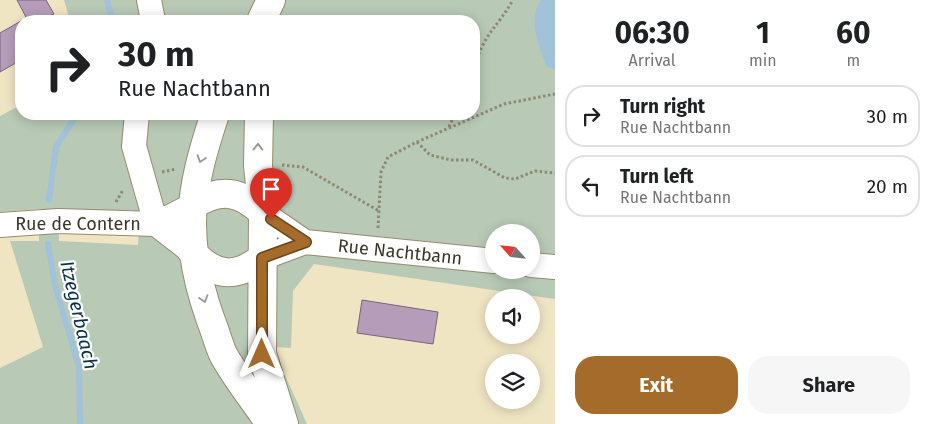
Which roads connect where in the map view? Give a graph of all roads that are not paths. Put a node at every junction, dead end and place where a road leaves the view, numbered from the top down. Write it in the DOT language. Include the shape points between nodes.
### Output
graph roads {
  1 [pos="148,0"];
  2 [pos="271,0"];
  3 [pos="288,0"];
  4 [pos="152,15"];
  5 [pos="263,15"];
  6 [pos="283,15"];
  7 [pos="136,120"];
  8 [pos="213,120"];
  9 [pos="258,120"];
  10 [pos="193,206"];
  11 [pos="262,213"];
  12 [pos="0,224"];
  13 [pos="156,224"];
  14 [pos="306,242"];
  15 [pos="192,252"];
  16 [pos="262,258"];
  17 [pos="485,260"];
  18 [pos="540,266"];
  19 [pos="555,267"];
  20 [pos="270,424"];
  21 [pos="284,424"];
  1 -- 4 [label="street"];
  2 -- 5 [label="main road"];
  3 -- 6 [label="main road"];
  7 -- 13 [label="street" via="134,146"];
  8 -- 10 [label="main road, one-way" via="198,166"];
  11 -- 9 [label="main road, one-way"];
  10 -- 11 [label="main road" via="206,197 222,193 237,195 251,202"];
  10 -- 13 [label="street, Rue de Contern"];
  10 -- 15 [label="main road"];
  11 -- 14 [label="street, Rue Nachtbann"];
  11 -- 16 [label="main road"];
  12 -- 13 [label="street, Rue de Contern" via="58,221"];
  13 -- 15 [label="street, Rue de Contern"];
  14 -- 16 [label="street, Rue Nachtbann"];
  14 -- 17 [label="street, Rue Nachtbann"];
  15 -- 16 [label="main road" via="203,264 218,271 234,272 249,268"];
  15 -- 20 [label="main road, one-way" via="203,297 224,354"];
  16 -- 21 [label="main road" via="262,354"];
  18 -- 19 [label="street"];
}
